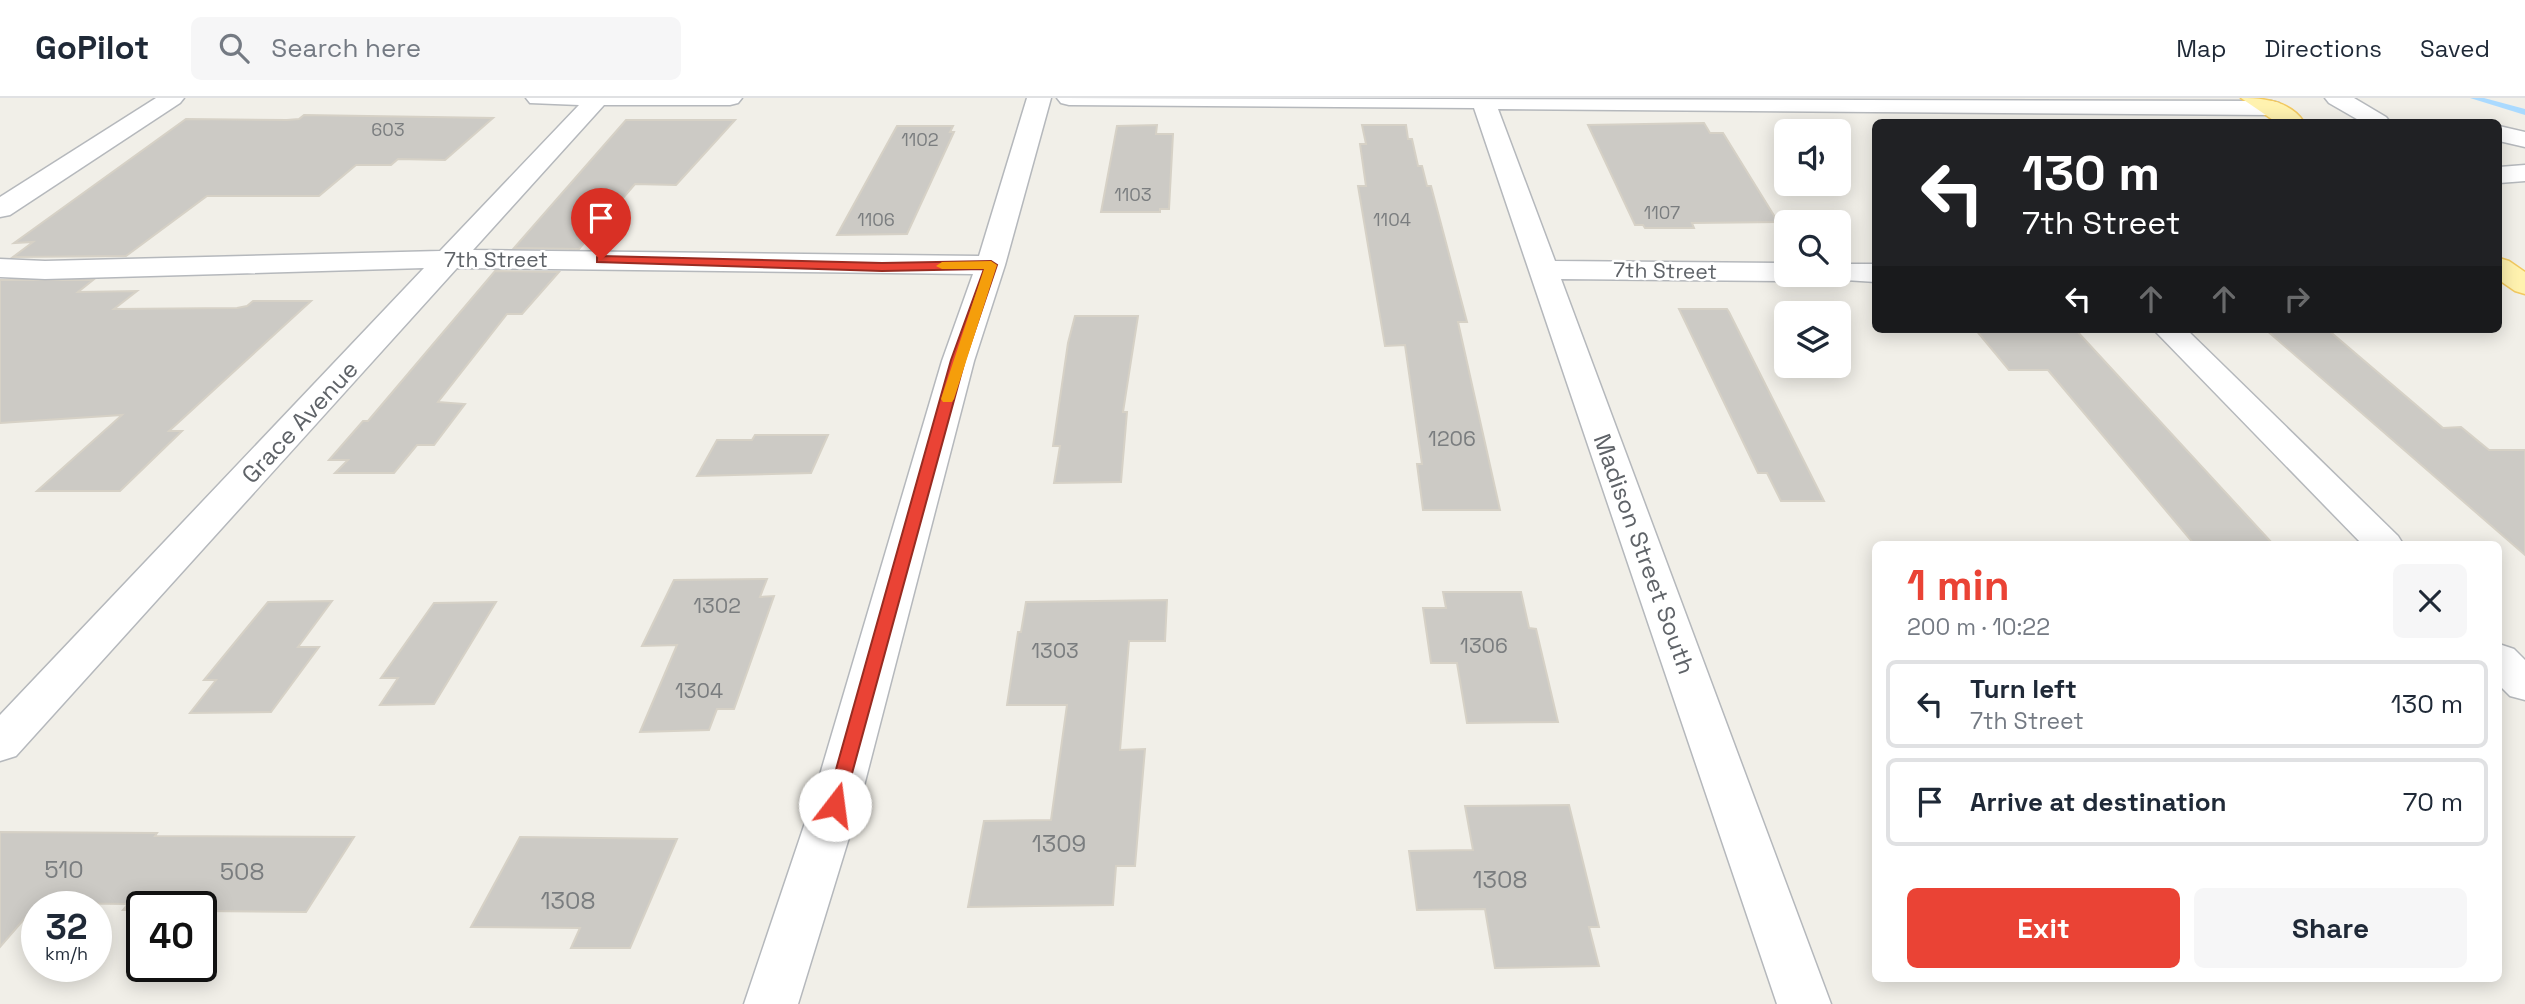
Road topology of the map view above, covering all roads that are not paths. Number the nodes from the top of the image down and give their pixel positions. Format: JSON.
{"nodes":[{"id":1,"x":172,"y":98,"type":"edge"},
{"id":2,"x":538,"y":98,"type":"edge"},
{"id":3,"x":598,"y":98,"type":"edge"},
{"id":4,"x":730,"y":98,"type":"edge"},
{"id":5,"x":1039,"y":98,"type":"edge"},
{"id":6,"x":1069,"y":98,"type":"edge"},
{"id":7,"x":2337,"y":98,"type":"edge"},
{"id":8,"x":1484,"y":103,"type":"junction"},
{"id":9,"x":2262,"y":103,"type":"edge"},
{"id":10,"x":1950,"y":114,"type":"edge"},
{"id":11,"x":2287,"y":119,"type":"edge"},
{"id":12,"x":2373,"y":119,"type":"edge"},
{"id":13,"x":2502,"y":134,"type":"edge"},
{"id":14,"x":2525,"y":141,"type":"edge"},
{"id":15,"x":2525,"y":173,"type":"edge"},
{"id":16,"x":2502,"y":175,"type":"edge"},
{"id":17,"x":0,"y":209,"type":"edge"},
{"id":18,"x":451,"y":260,"type":"junction"},
{"id":19,"x":991,"y":265,"type":"junction"},
{"id":20,"x":0,"y":268,"type":"edge"},
{"id":21,"x":1544,"y":270,"type":"junction"},
{"id":22,"x":1774,"y":272,"type":"edge"},
{"id":23,"x":1851,"y":273,"type":"edge"},
{"id":24,"x":1872,"y":273,"type":"edge"},
{"id":25,"x":2172,"y":333,"type":"edge"},
{"id":26,"x":2381,"y":541,"type":"edge"},
{"id":27,"x":2502,"y":662,"type":"edge"},
{"id":28,"x":2525,"y":685,"type":"edge"},
{"id":29,"x":0,"y":744,"type":"edge"},
{"id":30,"x":771,"y":1004,"type":"edge"},
{"id":31,"x":1804,"y":1004,"type":"edge"}],
"edges":[{"from":1,"to":17,"type":"street"},
{"from":2,"to":3,"type":"street"},
{"from":3,"to":4,"type":"street"},
{"from":3,"to":18,"type":"street","name":"Grace Avenue"},
{"from":5,"to":19,"type":"street"},
{"from":6,"to":8,"type":"street"},
{"from":7,"to":12,"type":"street"},
{"from":8,"to":10,"type":"street"},
{"from":8,"to":21,"type":"street","name":"Madison Street South"},
{"from":9,"to":10,"type":"street"},
{"from":9,"to":11,"type":"main road"},
{"from":13,"to":14,"type":"street"},
{"from":15,"to":16,"type":"street"},
{"from":18,"to":19,"type":"street","name":"7th Street"},
{"from":18,"to":20,"type":"street","name":"7th Street"},
{"from":18,"to":29,"type":"street","name":"Grace Avenue"},
{"from":19,"to":30,"type":"street"},
{"from":21,"to":22,"type":"street","name":"7th Street"},
{"from":21,"to":31,"type":"street","name":"Madison Street South"},
{"from":23,"to":24,"type":"street"},
{"from":25,"to":26,"type":"street"},
{"from":27,"to":28,"type":"street"}]}
